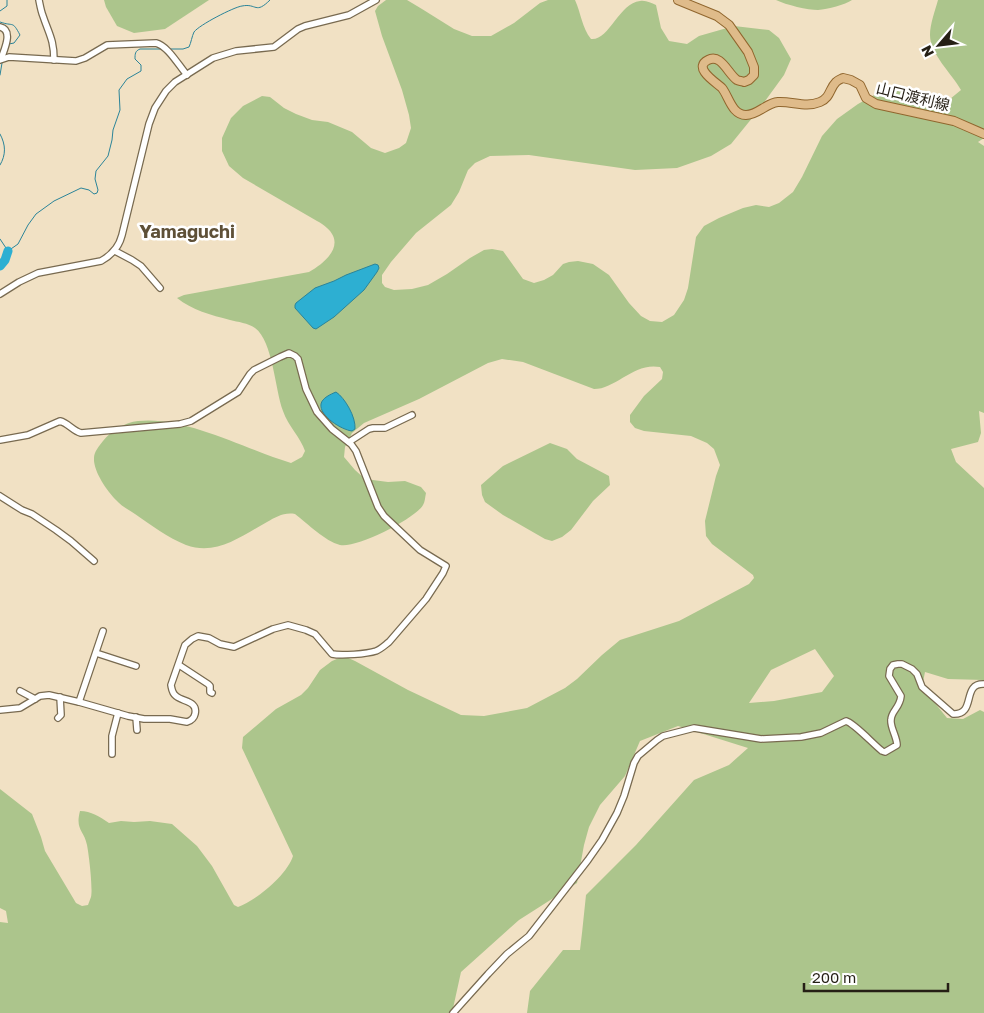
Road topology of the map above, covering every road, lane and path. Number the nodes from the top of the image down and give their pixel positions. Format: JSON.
{"nodes":[{"id":1,"x":39,"y":0,"type":"edge"},
{"id":2,"x":376,"y":0,"type":"edge"},
{"id":3,"x":678,"y":0,"type":"edge"},
{"id":4,"x":0,"y":27,"type":"edge"},
{"id":5,"x":0,"y":60,"type":"edge"},
{"id":6,"x":54,"y":60,"type":"junction"},
{"id":7,"x":187,"y":75,"type":"junction"},
{"id":8,"x":984,"y":134,"type":"edge"},
{"id":9,"x":115,"y":251,"type":"junction"},
{"id":10,"x":160,"y":288,"type":"dead end"},
{"id":11,"x":0,"y":294,"type":"edge"},
{"id":12,"x":412,"y":415,"type":"dead end"},
{"id":13,"x":0,"y":440,"type":"edge"},
{"id":14,"x":349,"y":442,"type":"junction"},
{"id":15,"x":0,"y":496,"type":"edge"},
{"id":16,"x":94,"y":561,"type":"dead end"},
{"id":17,"x":103,"y":631,"type":"dead end"},
{"id":18,"x":96,"y":653,"type":"junction"},
{"id":19,"x":179,"y":665,"type":"junction"},
{"id":20,"x":136,"y":666,"type":"dead end"},
{"id":21,"x":984,"y":684,"type":"edge"},
{"id":22,"x":20,"y":691,"type":"dead end"},
{"id":23,"x":212,"y":694,"type":"dead end"},
{"id":24,"x":60,"y":697,"type":"junction"},
{"id":25,"x":35,"y":699,"type":"junction"},
{"id":26,"x":79,"y":702,"type":"junction"},
{"id":27,"x":0,"y":710,"type":"edge"},
{"id":28,"x":118,"y":713,"type":"junction"},
{"id":29,"x":136,"y":717,"type":"junction"},
{"id":30,"x":58,"y":718,"type":"dead end"},
{"id":31,"x":137,"y":730,"type":"dead end"},
{"id":32,"x":112,"y":754,"type":"dead end"},
{"id":33,"x":454,"y":1013,"type":"edge"}],
"edges":[{"from":1,"to":6,"type":"street"},
{"from":2,"to":7,"type":"street"},
{"from":3,"to":8,"type":"main road","name":"山口渡利線"},
{"from":4,"to":5,"type":"street"},
{"from":5,"to":6,"type":"street"},
{"from":6,"to":7,"type":"street"},
{"from":7,"to":9,"type":"street"},
{"from":9,"to":10,"type":"street"},
{"from":9,"to":11,"type":"street"},
{"from":12,"to":14,"type":"street"},
{"from":13,"to":14,"type":"street"},
{"from":14,"to":19,"type":"street"},
{"from":15,"to":16,"type":"street"},
{"from":17,"to":18,"type":"street"},
{"from":18,"to":20,"type":"street"},
{"from":18,"to":26,"type":"street"},
{"from":19,"to":23,"type":"street"},
{"from":19,"to":29,"type":"street"},
{"from":21,"to":33,"type":"street"},
{"from":22,"to":25,"type":"street"},
{"from":24,"to":25,"type":"street"},
{"from":24,"to":26,"type":"street"},
{"from":24,"to":30,"type":"street"},
{"from":25,"to":27,"type":"street"},
{"from":26,"to":28,"type":"street"},
{"from":28,"to":29,"type":"street"},
{"from":28,"to":32,"type":"street"},
{"from":29,"to":31,"type":"street"}]}
